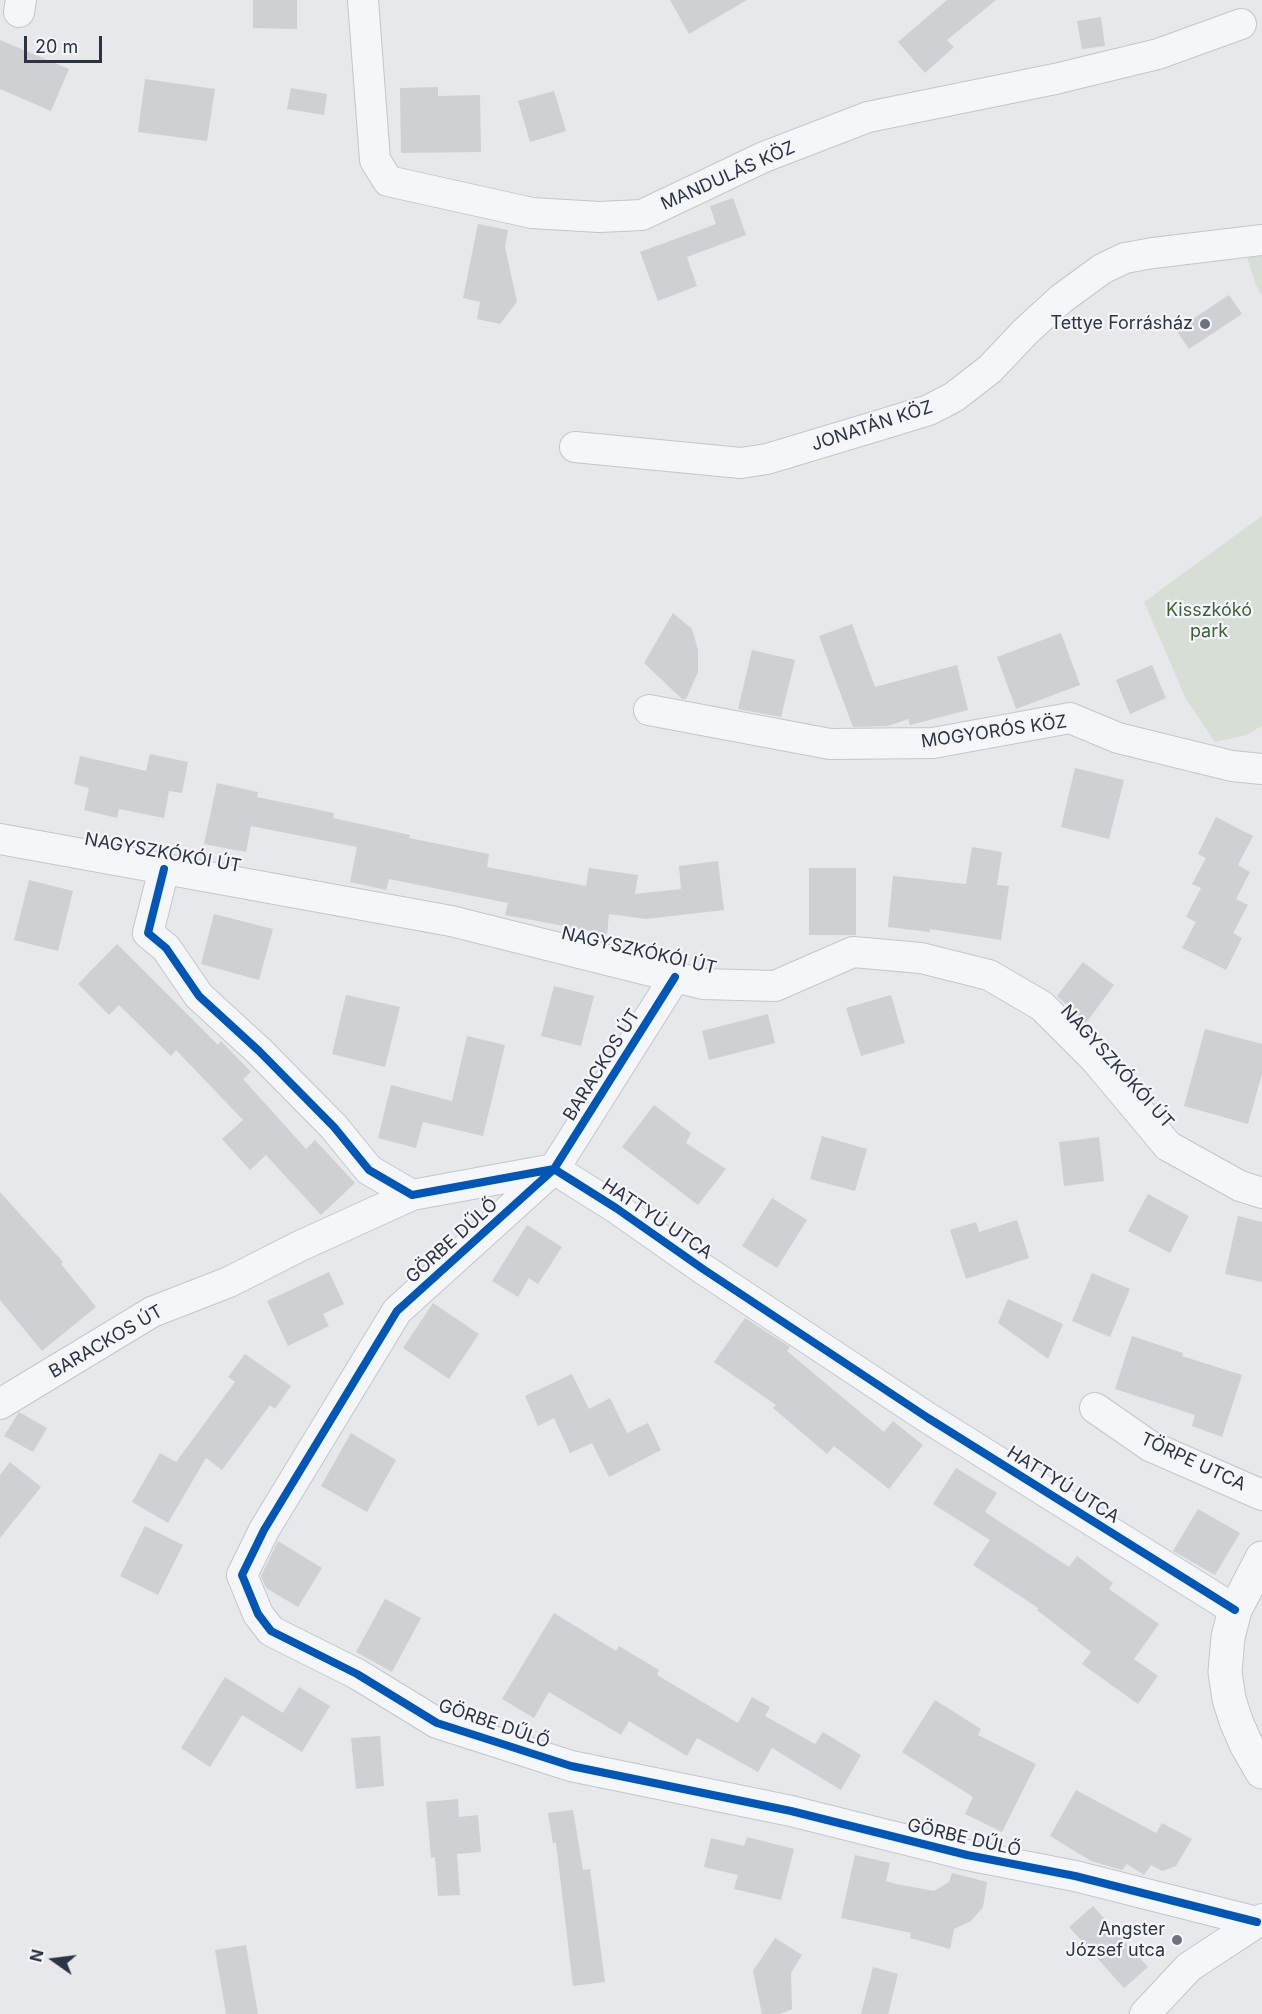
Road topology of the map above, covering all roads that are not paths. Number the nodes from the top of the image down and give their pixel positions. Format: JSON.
{"nodes":[{"id":1,"x":363,"y":0,"type":"edge"},
{"id":2,"x":1241,"y":24,"type":"dead end"},
{"id":3,"x":1262,"y":240,"type":"edge"},
{"id":4,"x":575,"y":447,"type":"dead end"},
{"id":5,"x":649,"y":710,"type":"dead end"},
{"id":6,"x":1262,"y":769,"type":"edge"},
{"id":7,"x":0,"y":839,"type":"edge"},
{"id":8,"x":164,"y":869,"type":"junction"},
{"id":9,"x":675,"y":977,"type":"junction"},
{"id":10,"x":554,"y":1169,"type":"junction"},
{"id":11,"x":1262,"y":1193,"type":"edge"},
{"id":12,"x":412,"y":1195,"type":"junction"},
{"id":13,"x":0,"y":1404,"type":"edge"},
{"id":14,"x":1095,"y":1408,"type":"dead end"},
{"id":15,"x":1262,"y":1494,"type":"edge"},
{"id":16,"x":1262,"y":1558,"type":"edge"},
{"id":17,"x":1235,"y":1610,"type":"junction"},
{"id":18,"x":1262,"y":1772,"type":"edge"},
{"id":19,"x":1259,"y":1920,"type":"edge"},
{"id":20,"x":1145,"y":2014,"type":"edge"}],
"edges":[{"from":1,"to":2,"type":"street","name":"MANDULÁS KÖZ"},
{"from":3,"to":4,"type":"street","name":"JONATÁN KÖZ"},
{"from":5,"to":6,"type":"street","name":"MOGYORÓS KÖZ"},
{"from":7,"to":8,"type":"street","name":"NAGYSZKÓKÓI ÚT"},
{"from":8,"to":9,"type":"street","name":"NAGYSZKÓKÓI ÚT"},
{"from":8,"to":12,"type":"street"},
{"from":9,"to":10,"type":"street","name":"BARACKOS ÚT"},
{"from":9,"to":11,"type":"street","name":"NAGYSZKÓKÓI ÚT"},
{"from":10,"to":12,"type":"street"},
{"from":10,"to":17,"type":"street","name":"HATTYÚ UTCA"},
{"from":10,"to":19,"type":"street","name":"GÖRBE DŰLŐ"},
{"from":12,"to":13,"type":"street","name":"BARACKOS ÚT"},
{"from":14,"to":15,"type":"street","name":"TÖRPE UTCA"},
{"from":16,"to":17,"type":"street"},
{"from":17,"to":18,"type":"street"},
{"from":19,"to":20,"type":"street"}]}
